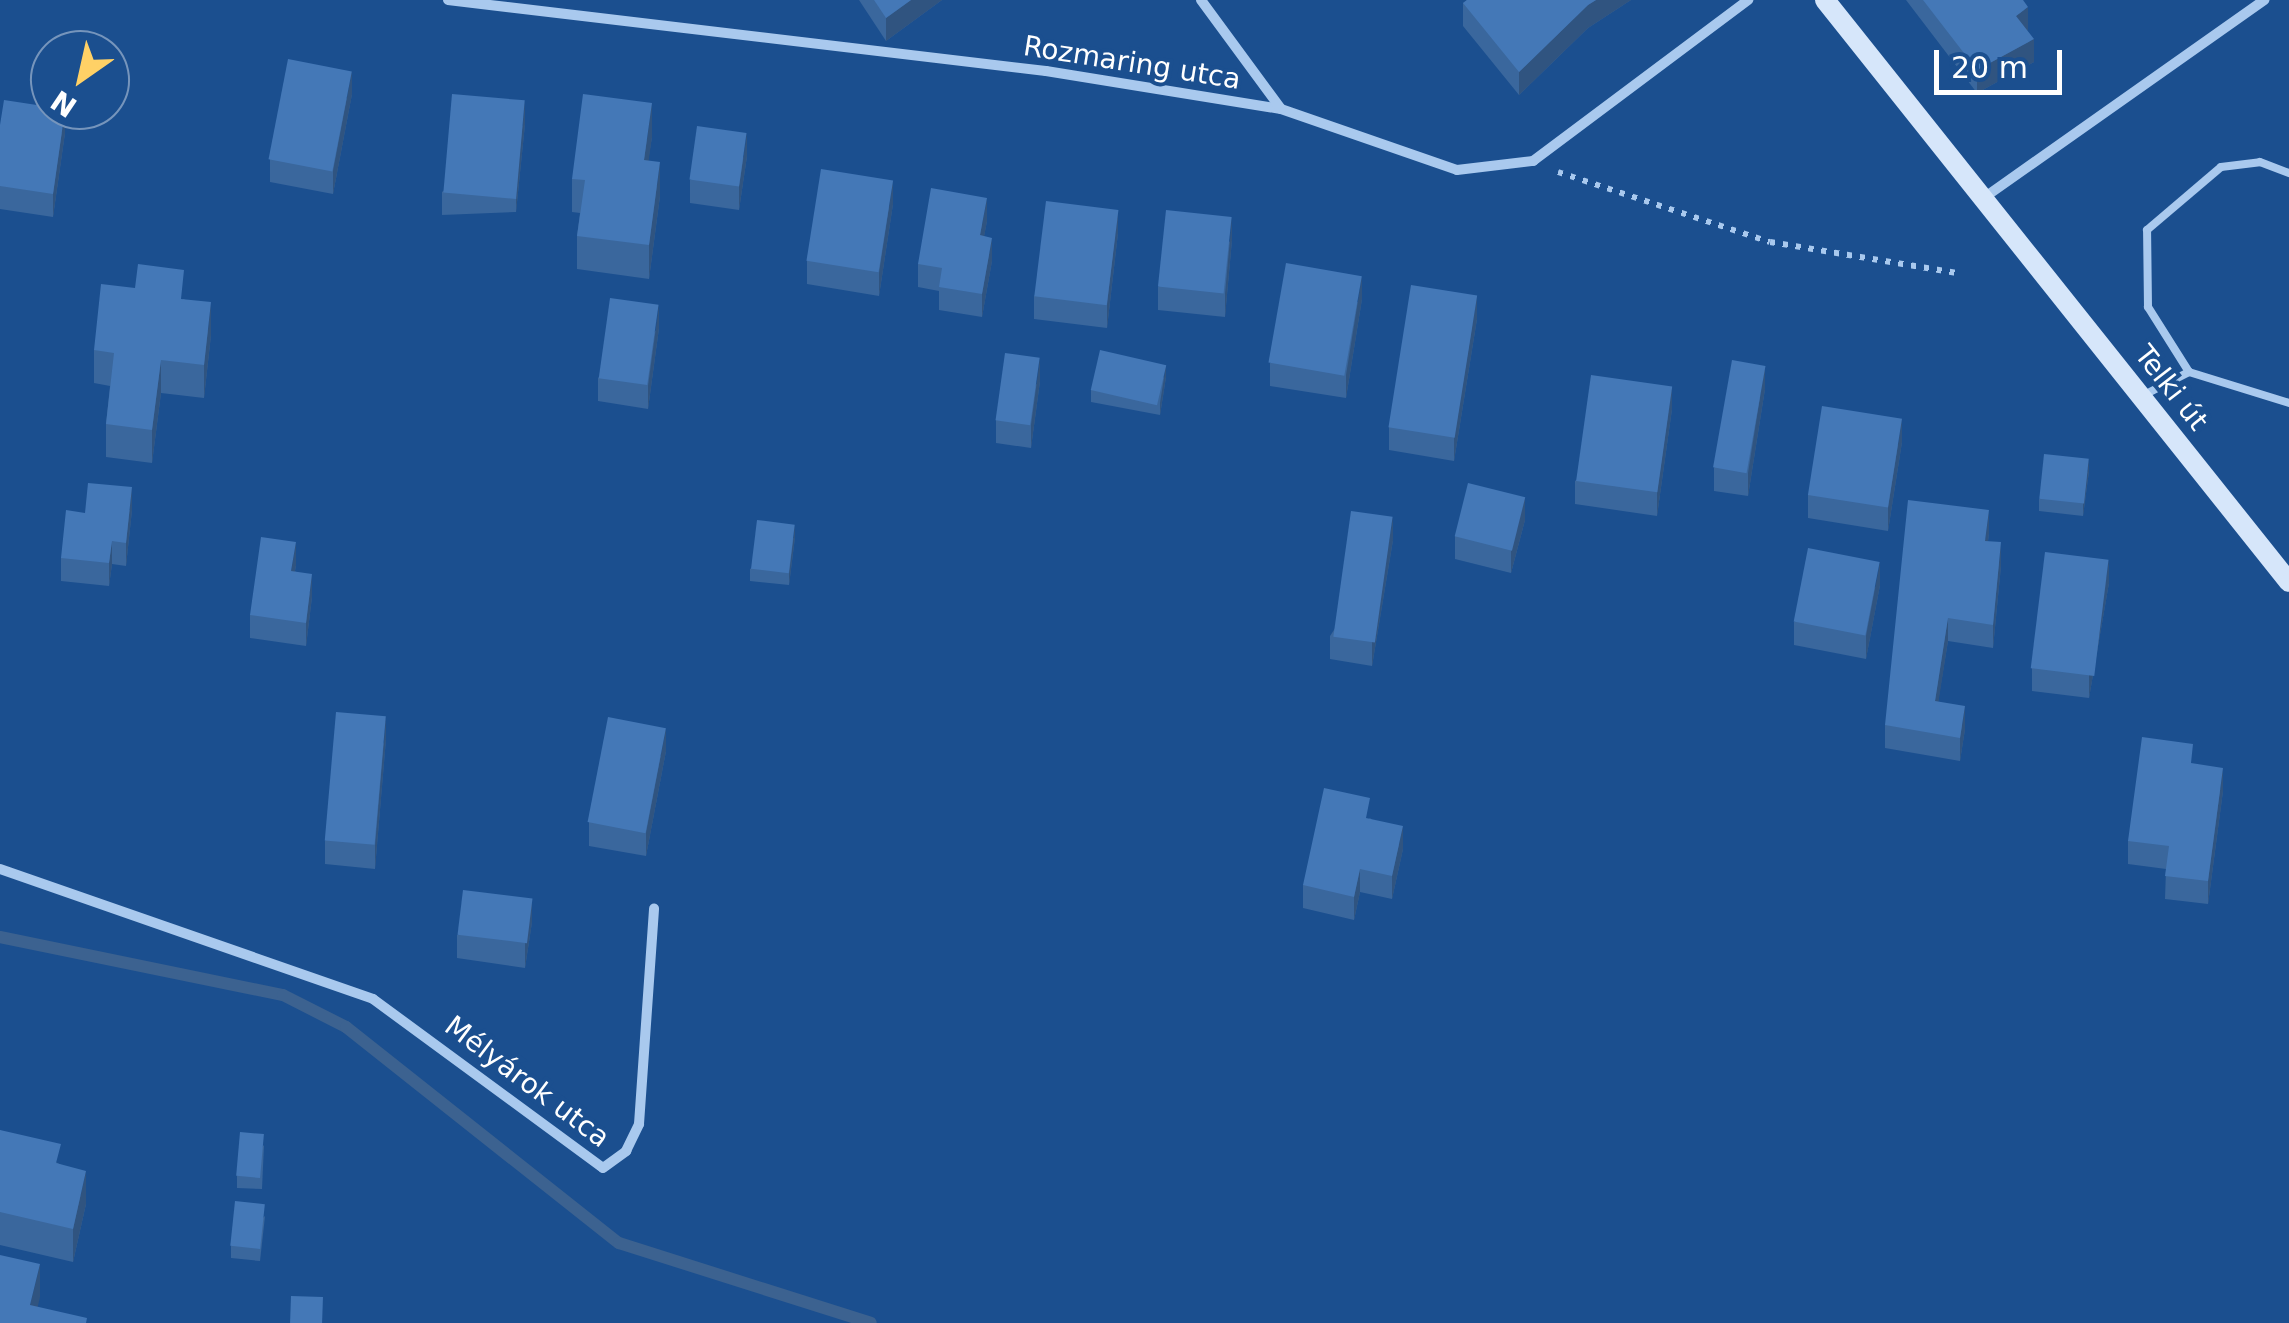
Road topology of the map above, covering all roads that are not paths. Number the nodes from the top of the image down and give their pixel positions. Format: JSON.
{"nodes":[{"id":1,"x":448,"y":0,"type":"edge"},
{"id":2,"x":1201,"y":0,"type":"edge"},
{"id":3,"x":1748,"y":0,"type":"edge"},
{"id":4,"x":1825,"y":0,"type":"edge"},
{"id":5,"x":2264,"y":0,"type":"edge"},
{"id":6,"x":1281,"y":109,"type":"junction"},
{"id":7,"x":2289,"y":173,"type":"edge"},
{"id":8,"x":1985,"y":197,"type":"junction"},
{"id":9,"x":2190,"y":372,"type":"junction"},
{"id":10,"x":2142,"y":396,"type":"junction"},
{"id":11,"x":2289,"y":403,"type":"edge"},
{"id":12,"x":2289,"y":582,"type":"edge"},
{"id":13,"x":0,"y":869,"type":"edge"},
{"id":14,"x":654,"y":909,"type":"dead end"}],
"edges":[{"from":1,"to":6,"type":"street","name":"Rozmaring utca"},
{"from":2,"to":6,"type":"street"},
{"from":3,"to":6,"type":"street","name":"Rozmaring utca"},
{"from":4,"to":8,"type":"main road","name":"Telki út"},
{"from":5,"to":8,"type":"street"},
{"from":7,"to":9,"type":"lane"},
{"from":8,"to":10,"type":"main road","name":"Telki út"},
{"from":9,"to":10,"type":"lane"},
{"from":9,"to":11,"type":"lane"},
{"from":10,"to":12,"type":"main road","name":"Telki út"},
{"from":13,"to":14,"type":"street","name":"Mélyárok utca"}]}
